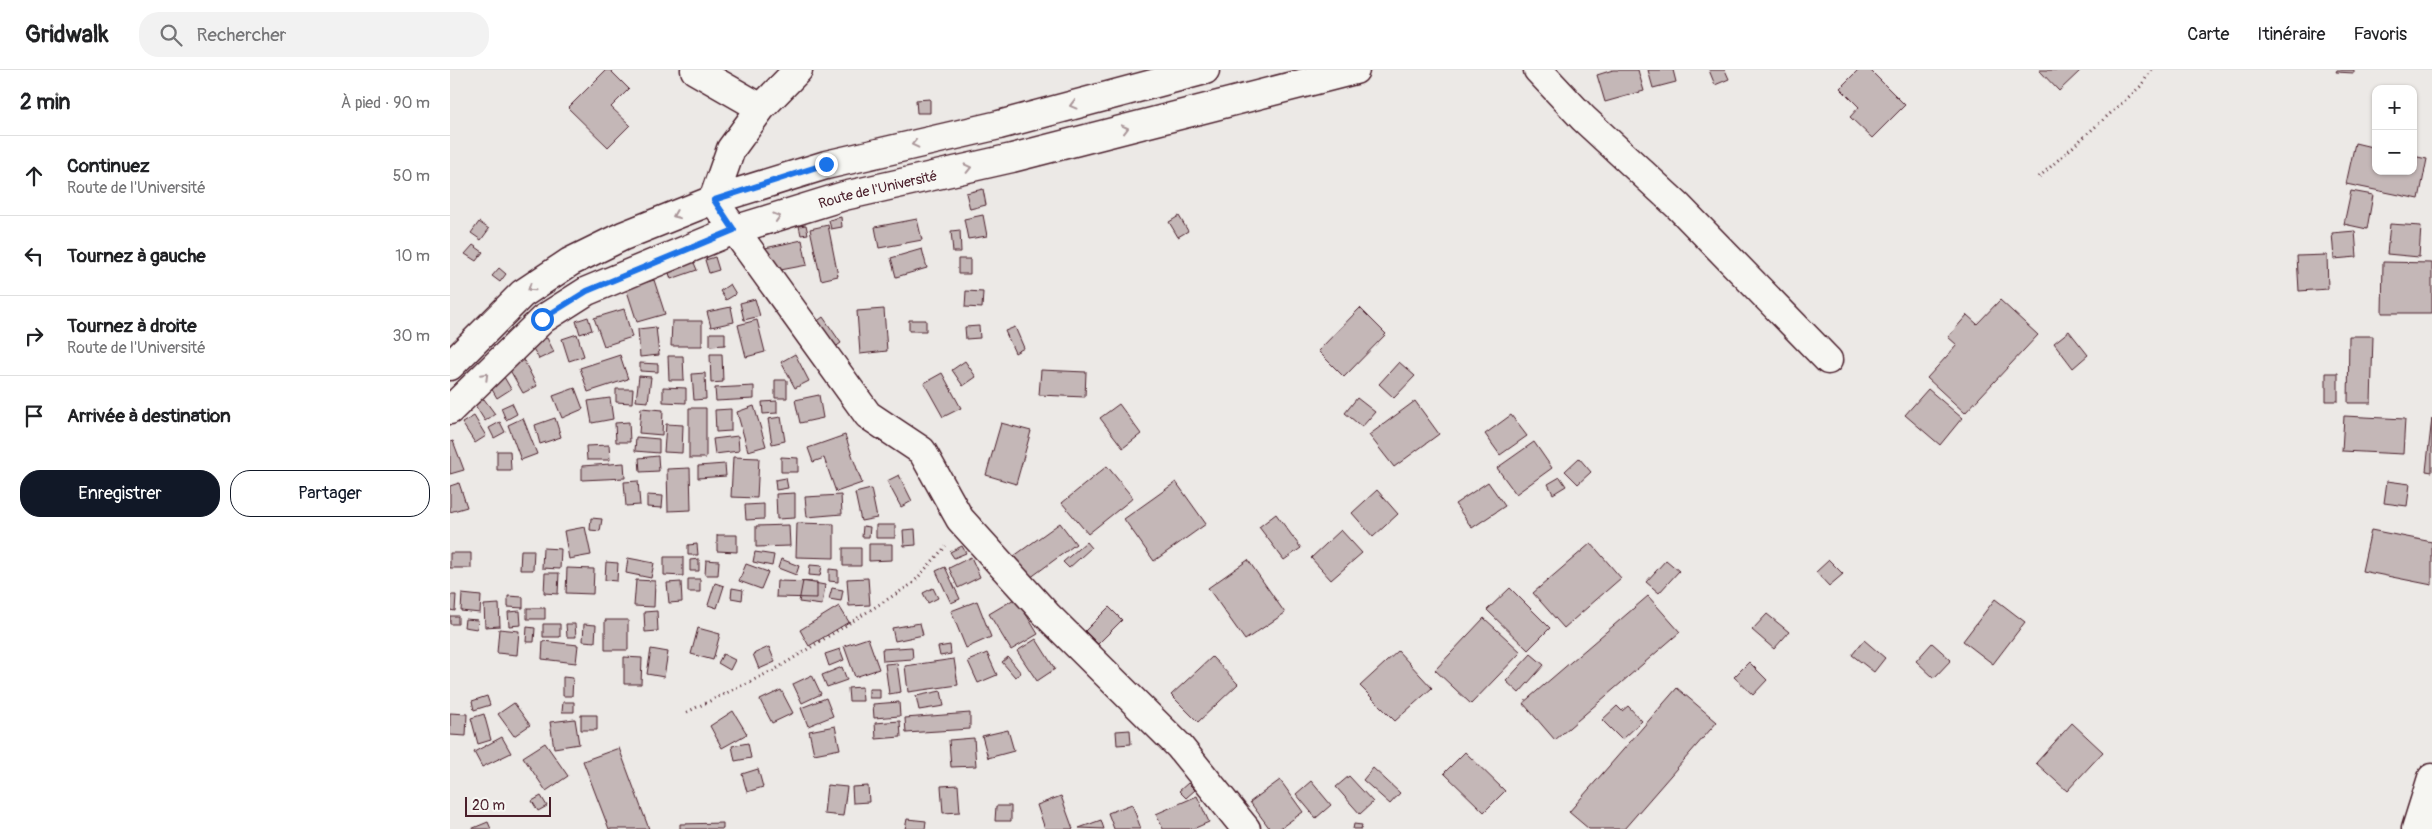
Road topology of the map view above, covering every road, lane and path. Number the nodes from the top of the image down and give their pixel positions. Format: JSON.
{"nodes":[{"id":1,"x":695,"y":70,"type":"edge"},
{"id":2,"x":798,"y":70,"type":"edge"},
{"id":3,"x":1205,"y":70,"type":"edge"},
{"id":4,"x":1355,"y":70,"type":"edge"},
{"id":5,"x":1538,"y":70,"type":"edge"},
{"id":6,"x":2151,"y":70,"type":"edge"},
{"id":7,"x":761,"y":108,"type":"junction"},
{"id":8,"x":999,"y":125,"type":"junction"},
{"id":9,"x":1012,"y":158,"type":"junction"},
{"id":10,"x":2039,"y":177,"type":"dead end"},
{"id":11,"x":714,"y":200,"type":"junction"},
{"id":12,"x":734,"y":230,"type":"junction"},
{"id":13,"x":1828,"y":360,"type":"dead end"},
{"id":14,"x":450,"y":366,"type":"edge"},
{"id":15,"x":450,"y":410,"type":"edge"},
{"id":16,"x":960,"y":518,"type":"junction"},
{"id":17,"x":687,"y":712,"type":"dead end"},
{"id":18,"x":2432,"y":778,"type":"edge"},
{"id":19,"x":1246,"y":829,"type":"edge"},
{"id":20,"x":2416,"y":829,"type":"edge"}],
"edges":[{"from":1,"to":7,"type":"main road"},
{"from":2,"to":7,"type":"main road"},
{"from":3,"to":8,"type":"main road","one_way":true},
{"from":9,"to":4,"type":"main road","name":"Route de l'Université","one_way":true},
{"from":5,"to":13,"type":"main road"},
{"from":6,"to":10,"type":"path"},
{"from":7,"to":11,"type":"main road"},
{"from":8,"to":9,"type":"main road"},
{"from":8,"to":11,"type":"main road","one_way":true},
{"from":12,"to":9,"type":"main road","name":"Route de l'Université","one_way":true},
{"from":11,"to":12,"type":"main road"},
{"from":11,"to":14,"type":"main road","one_way":true},
{"from":15,"to":12,"type":"main road","name":"Route de l'Université","one_way":true},
{"from":12,"to":16,"type":"main road"},
{"from":16,"to":17,"type":"path"},
{"from":16,"to":19,"type":"main road"},
{"from":18,"to":20,"type":"main road"}]}
